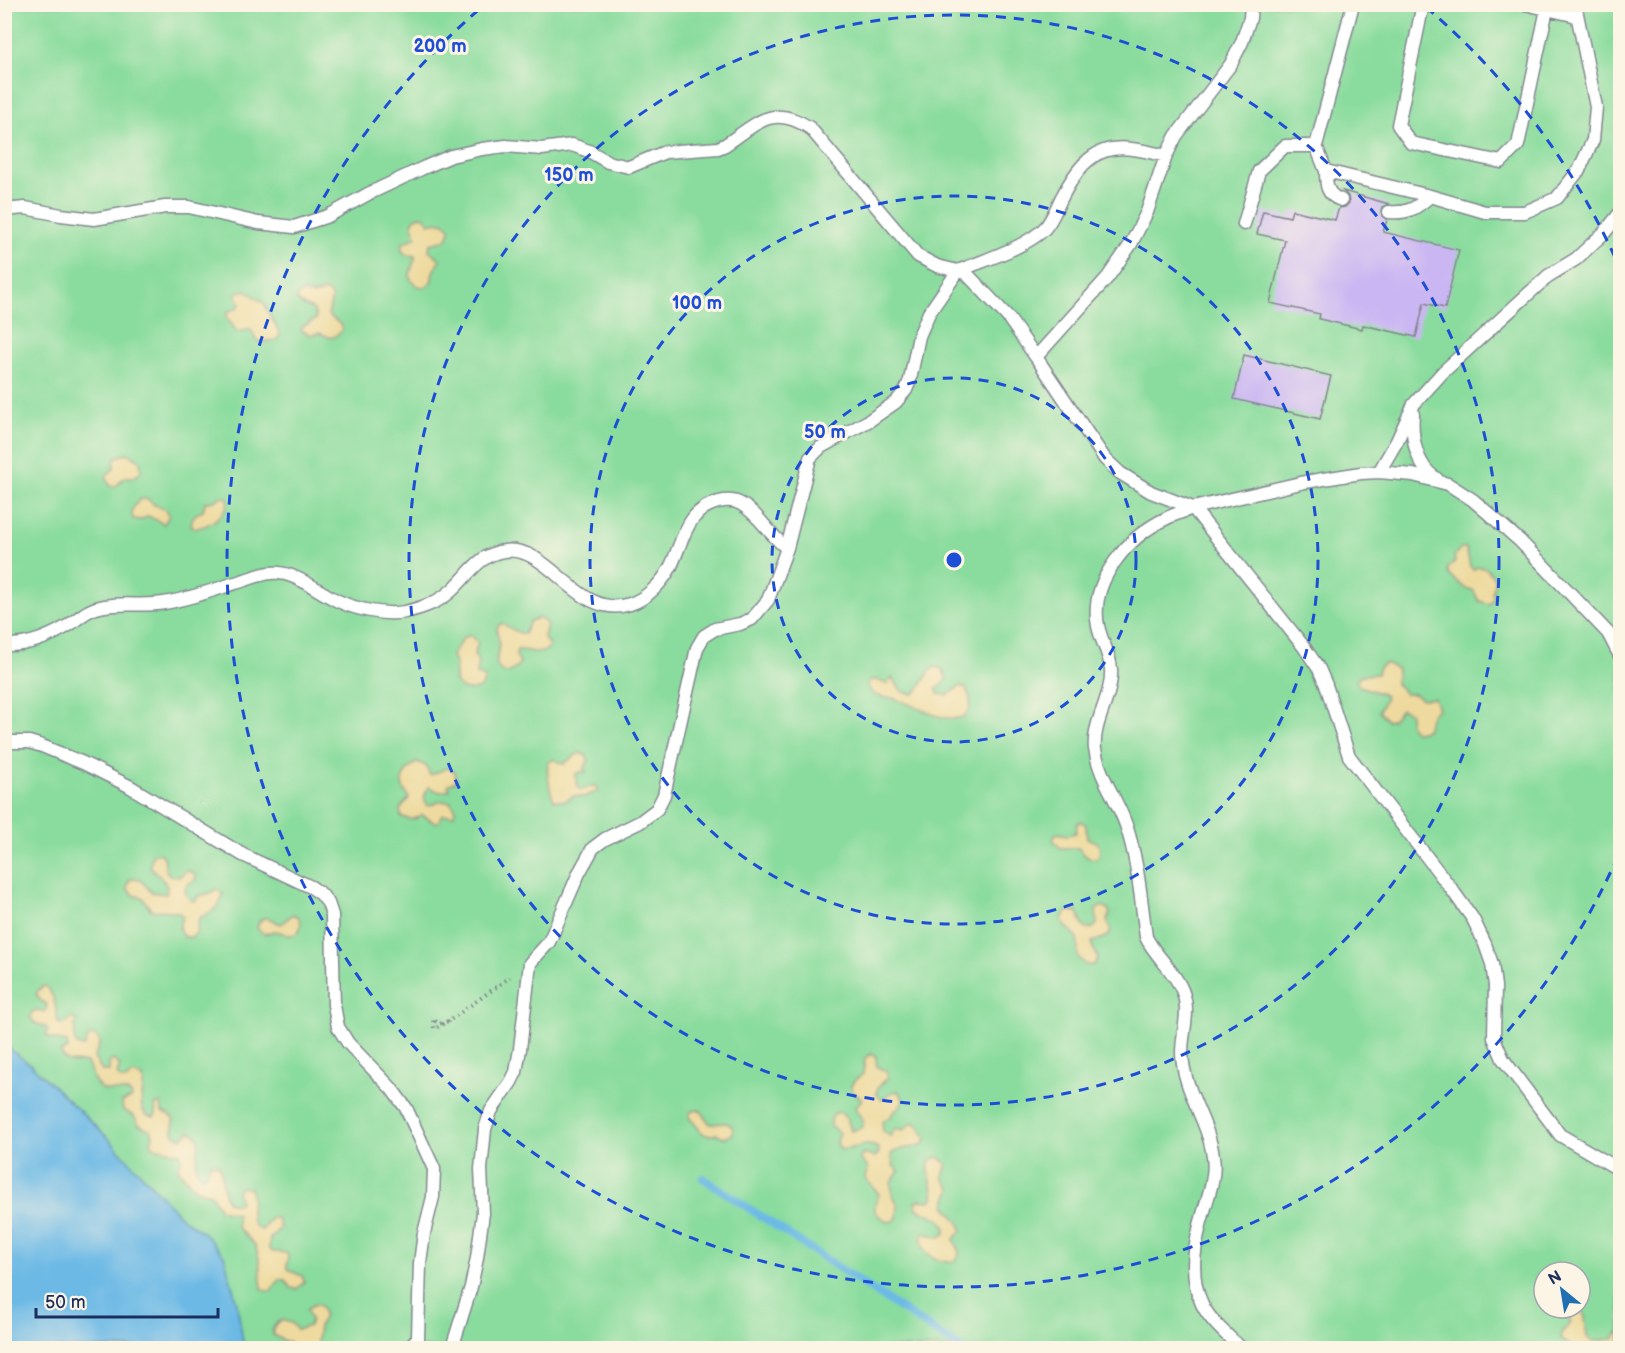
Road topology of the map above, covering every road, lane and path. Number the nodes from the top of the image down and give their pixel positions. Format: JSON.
{"nodes":[{"id":1,"x":1251,"y":4,"type":"edge"},
{"id":2,"x":1353,"y":4,"type":"edge"},
{"id":3,"x":1423,"y":4,"type":"edge"},
{"id":4,"x":1524,"y":4,"type":"edge"},
{"id":5,"x":1547,"y":9,"type":"junction"},
{"id":6,"x":1576,"y":10,"type":"edge"},
{"id":7,"x":1316,"y":146,"type":"junction"},
{"id":8,"x":1166,"y":156,"type":"junction"},
{"id":9,"x":1326,"y":171,"type":"junction"},
{"id":10,"x":1430,"y":195,"type":"junction"},
{"id":11,"x":1341,"y":200,"type":"dead end"},
{"id":12,"x":4,"y":210,"type":"edge"},
{"id":13,"x":1389,"y":212,"type":"dead end"},
{"id":14,"x":1620,"y":213,"type":"edge"},
{"id":15,"x":1244,"y":224,"type":"dead end"},
{"id":16,"x":960,"y":273,"type":"junction"},
{"id":17,"x":1036,"y":357,"type":"junction"},
{"id":18,"x":1414,"y":404,"type":"junction"},
{"id":19,"x":1379,"y":472,"type":"junction"},
{"id":20,"x":1448,"y":484,"type":"junction"},
{"id":21,"x":1193,"y":508,"type":"junction"},
{"id":22,"x":787,"y":548,"type":"junction"},
{"id":23,"x":4,"y":645,"type":"edge"},
{"id":24,"x":1620,"y":656,"type":"edge"},
{"id":25,"x":4,"y":742,"type":"edge"},
{"id":26,"x":530,"y":963,"type":"junction"},
{"id":27,"x":449,"y":1021,"type":"dead end"},
{"id":28,"x":1620,"y":1170,"type":"edge"},
{"id":29,"x":411,"y":1348,"type":"edge"},
{"id":30,"x":452,"y":1348,"type":"edge"},
{"id":31,"x":1241,"y":1348,"type":"edge"}],
"edges":[{"from":1,"to":8,"type":"lane"},
{"from":2,"to":7,"type":"lane"},
{"from":3,"to":5,"type":"lane"},
{"from":4,"to":5,"type":"lane"},
{"from":5,"to":6,"type":"lane"},
{"from":6,"to":10,"type":"lane"},
{"from":7,"to":9,"type":"lane"},
{"from":7,"to":15,"type":"lane"},
{"from":8,"to":16,"type":"lane"},
{"from":8,"to":17,"type":"lane"},
{"from":9,"to":10,"type":"lane"},
{"from":9,"to":11,"type":"lane"},
{"from":10,"to":13,"type":"lane"},
{"from":12,"to":16,"type":"lane"},
{"from":14,"to":18,"type":"lane"},
{"from":16,"to":17,"type":"lane"},
{"from":16,"to":22,"type":"lane"},
{"from":17,"to":21,"type":"lane"},
{"from":18,"to":19,"type":"lane"},
{"from":18,"to":20,"type":"lane"},
{"from":19,"to":20,"type":"lane"},
{"from":19,"to":21,"type":"lane"},
{"from":20,"to":24,"type":"lane"},
{"from":21,"to":28,"type":"lane"},
{"from":21,"to":31,"type":"lane"},
{"from":22,"to":23,"type":"lane"},
{"from":22,"to":26,"type":"lane"},
{"from":25,"to":29,"type":"lane"},
{"from":26,"to":27,"type":"path"},
{"from":26,"to":30,"type":"lane"}]}
